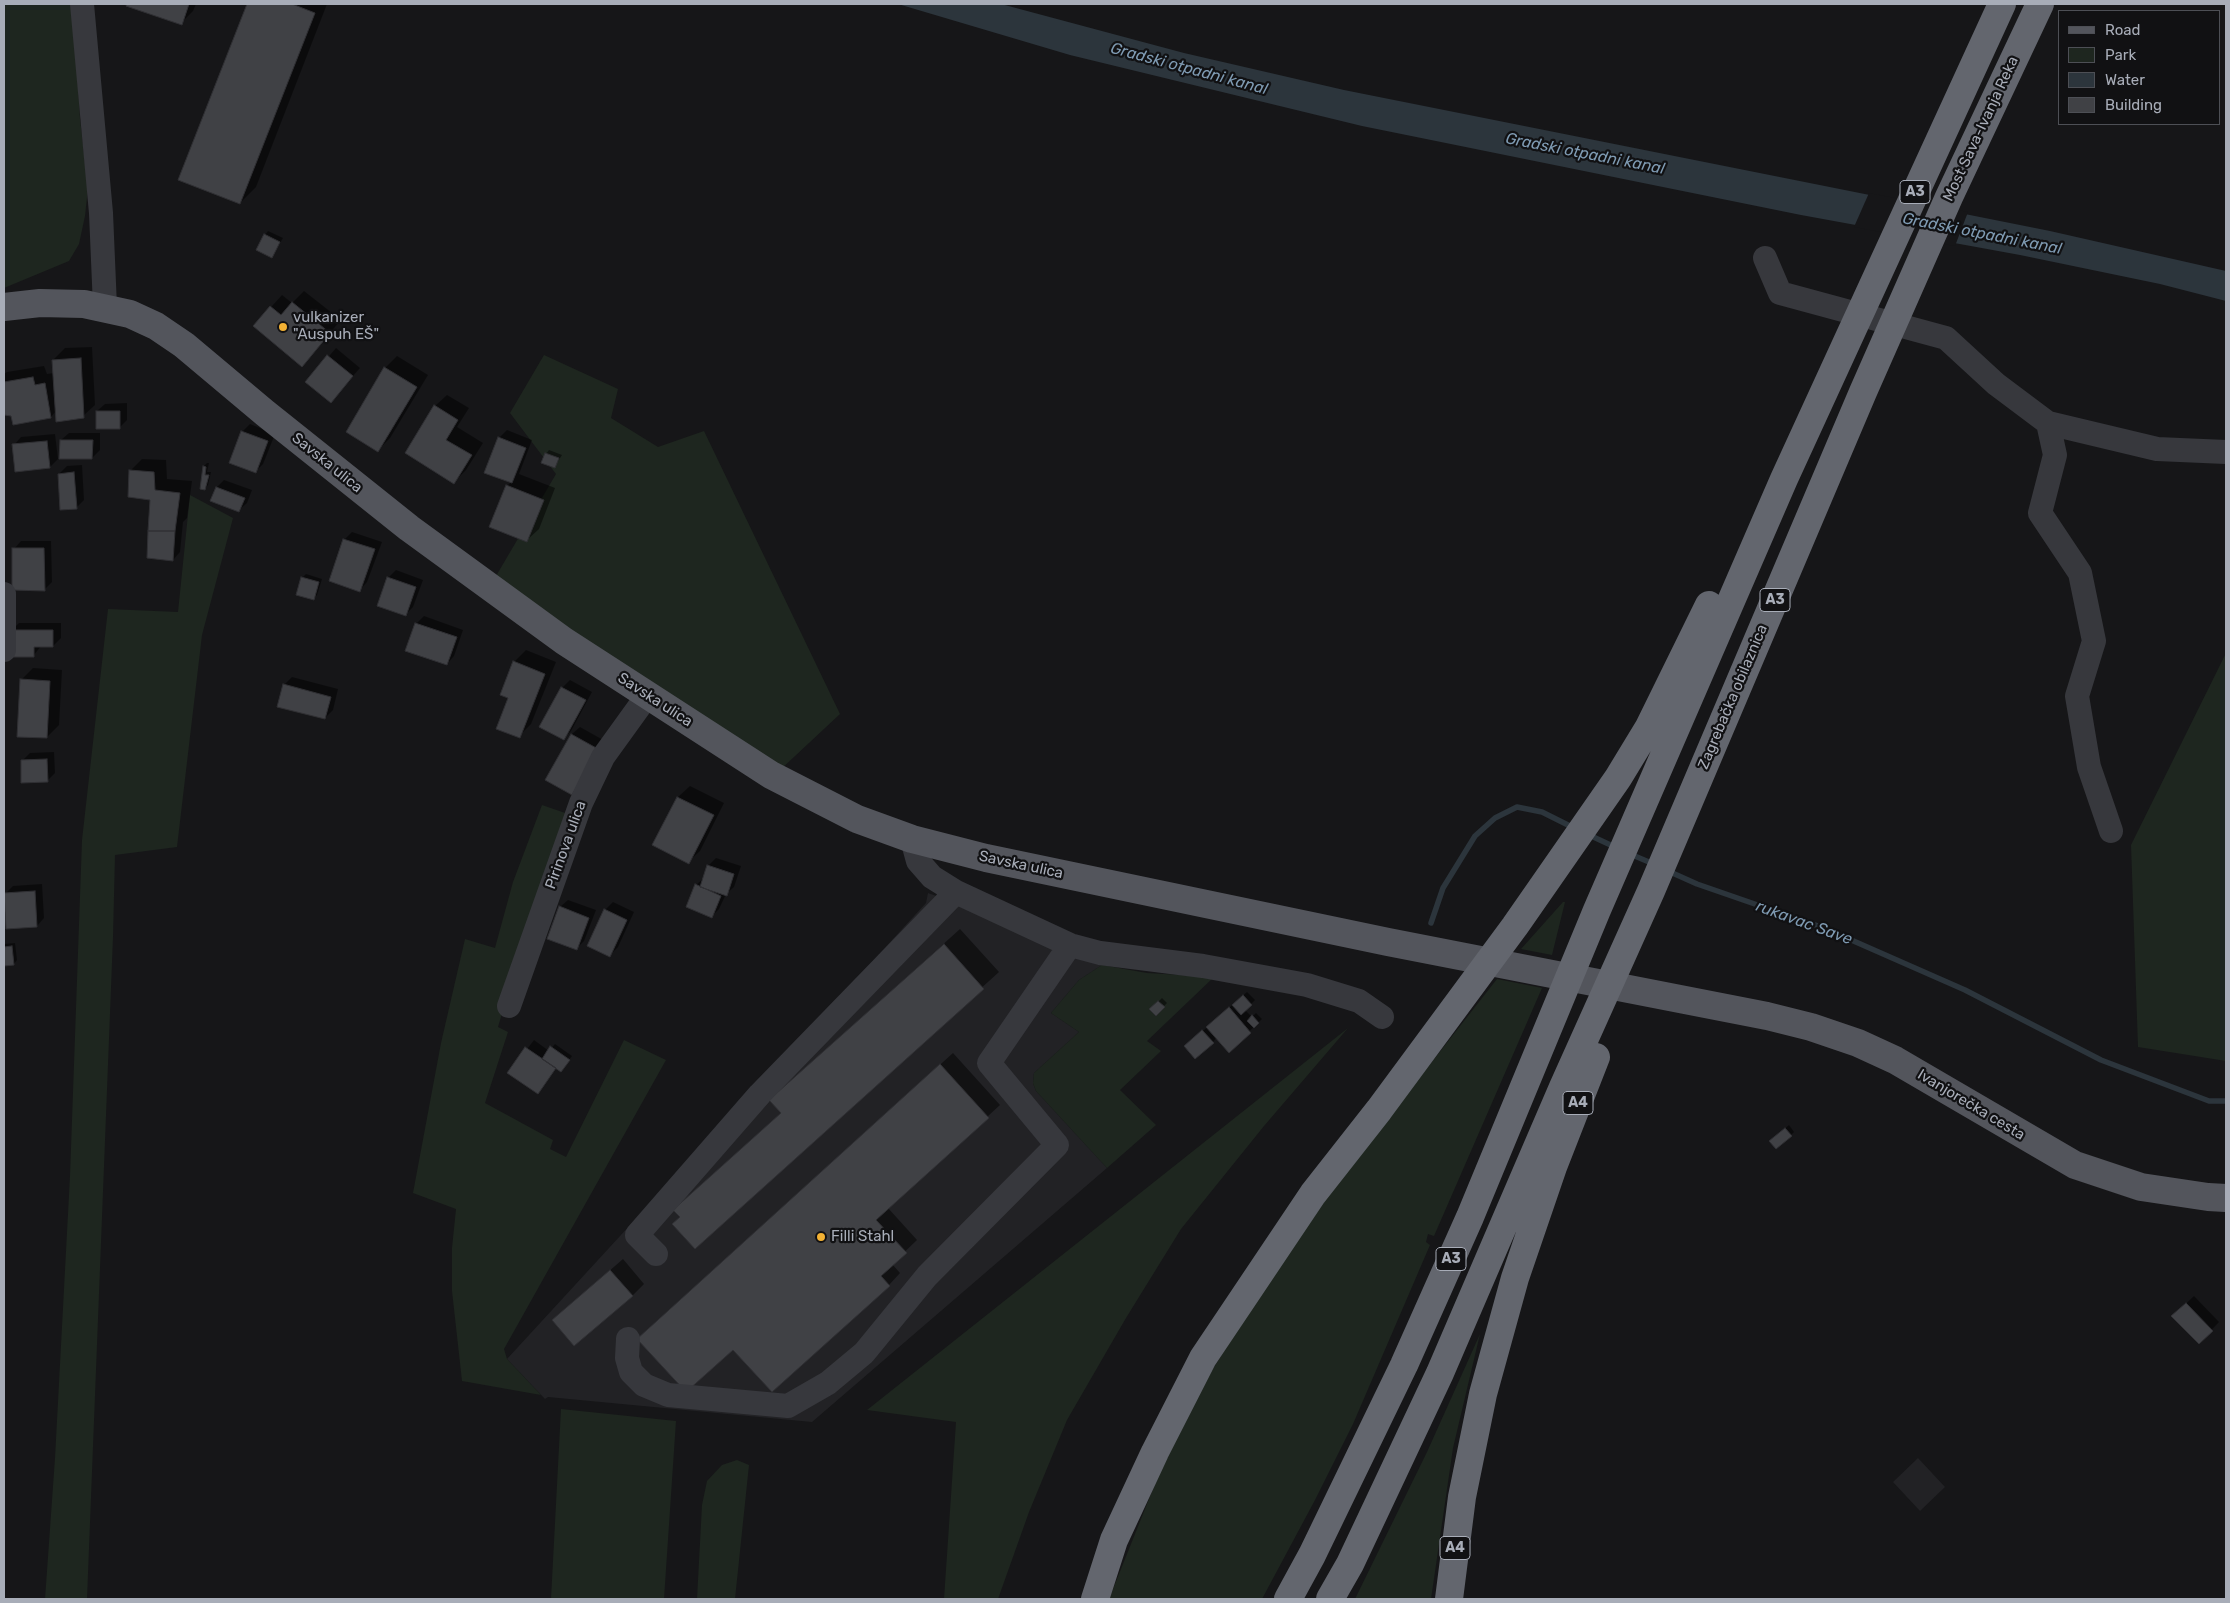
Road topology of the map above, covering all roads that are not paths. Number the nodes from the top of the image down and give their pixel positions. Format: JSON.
{"nodes":[{"id":1,"x":82,"y":4,"type":"edge"},
{"id":2,"x":2002,"y":4,"type":"edge"},
{"id":3,"x":2040,"y":4,"type":"edge"},
{"id":4,"x":1765,"y":258,"type":"dead end"},
{"id":5,"x":4,"y":307,"type":"edge"},
{"id":6,"x":105,"y":307,"type":"junction"},
{"id":7,"x":1863,"y":392,"type":"joint"},
{"id":8,"x":2048,"y":424,"type":"junction"},
{"id":9,"x":2226,"y":452,"type":"edge"},
{"id":10,"x":1784,"y":479,"type":"junction"},
{"id":11,"x":4,"y":594,"type":"edge"},
{"id":12,"x":4,"y":650,"type":"edge"},
{"id":13,"x":647,"y":696,"type":"junction"},
{"id":14,"x":2111,"y":831,"type":"dead end"},
{"id":15,"x":912,"y":839,"type":"junction"},
{"id":16,"x":956,"y":892,"type":"junction"},
{"id":17,"x":1640,"y":928,"type":"junction"},
{"id":18,"x":1070,"y":945,"type":"junction"},
{"id":19,"x":509,"y":1006,"type":"dead end"},
{"id":20,"x":1717,"y":1006,"type":"joint"},
{"id":21,"x":1382,"y":1017,"type":"dead end"},
{"id":22,"x":2226,"y":1198,"type":"edge"},
{"id":23,"x":656,"y":1254,"type":"dead end"},
{"id":24,"x":628,"y":1339,"type":"dead end"},
{"id":25,"x":1094,"y":1599,"type":"edge"},
{"id":26,"x":1288,"y":1599,"type":"edge"},
{"id":27,"x":1330,"y":1599,"type":"edge"},
{"id":28,"x":1449,"y":1599,"type":"edge"}],
"edges":[{"from":1,"to":6,"type":"street"},
{"from":2,"to":10,"type":"highway","number":"A3"},
{"from":3,"to":7,"type":"highway","name":"Most Sava-Ivanja Reka","number":"A3"},
{"from":4,"to":8,"type":"street"},
{"from":5,"to":6,"type":"main road","name":"Savska ulica"},
{"from":6,"to":13,"type":"main road","name":"Savska ulica"},
{"from":7,"to":17,"type":"highway","name":"Zagrebačka obilaznica","number":"A3"},
{"from":8,"to":9,"type":"street"},
{"from":8,"to":14,"type":"street"},
{"from":10,"to":25,"type":"highway"},
{"from":10,"to":26,"type":"highway","number":"A3"},
{"from":11,"to":12,"type":"street"},
{"from":13,"to":15,"type":"main road","name":"Savska ulica"},
{"from":13,"to":19,"type":"street","name":"Pirinova ulica"},
{"from":15,"to":16,"type":"street"},
{"from":15,"to":20,"type":"main road","name":"Savska ulica"},
{"from":16,"to":18,"type":"street"},
{"from":16,"to":23,"type":"street"},
{"from":17,"to":27,"type":"highway","number":"A3"},
{"from":17,"to":28,"type":"highway","number":"A4"},
{"from":18,"to":21,"type":"street"},
{"from":18,"to":24,"type":"street"},
{"from":20,"to":22,"type":"main road","name":"Ivanjorečka cesta"}]}
